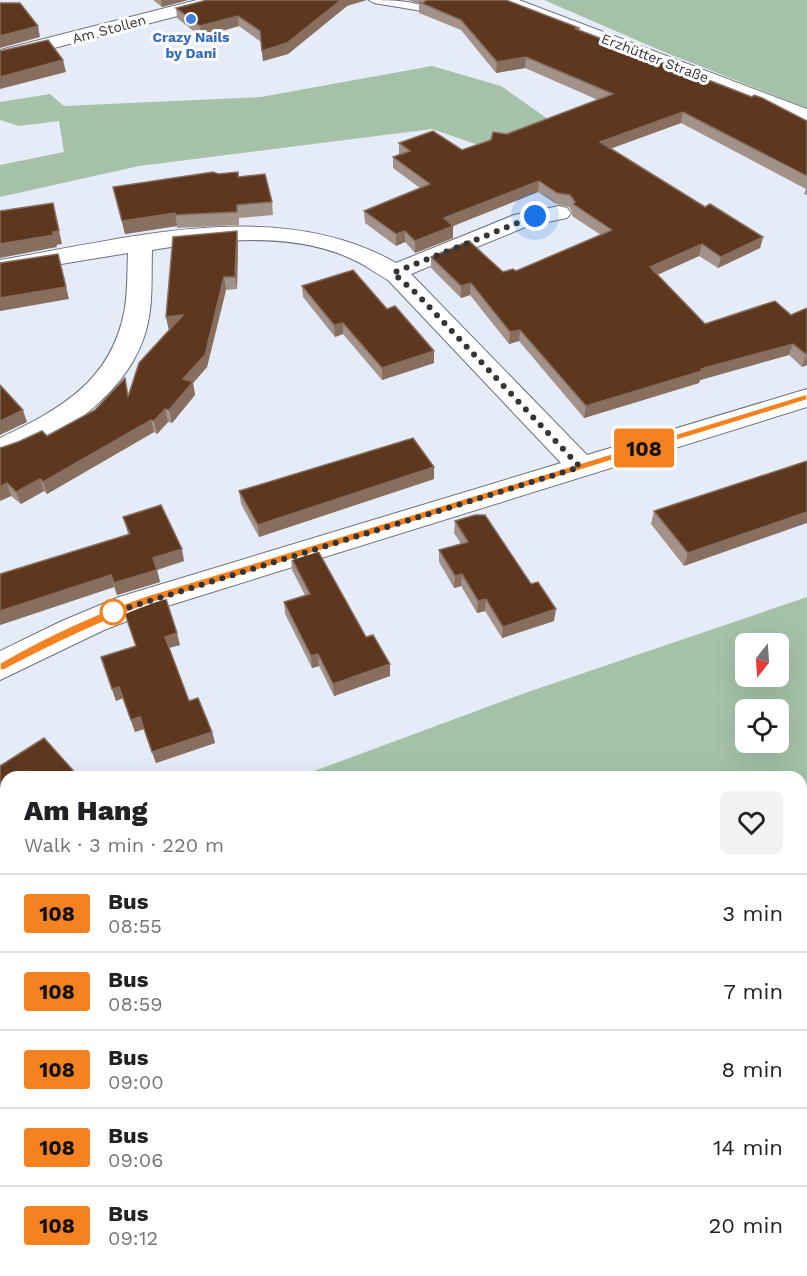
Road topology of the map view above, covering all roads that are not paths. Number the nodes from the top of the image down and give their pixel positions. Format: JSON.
{"nodes":[{"id":1,"x":218,"y":0,"type":"edge"},
{"id":2,"x":374,"y":0,"type":"edge"},
{"id":3,"x":502,"y":0,"type":"edge"},
{"id":4,"x":422,"y":8,"type":"edge"},
{"id":5,"x":0,"y":56,"type":"edge"},
{"id":6,"x":807,"y":116,"type":"edge"},
{"id":7,"x":559,"y":213,"type":"dead end"},
{"id":8,"x":140,"y":244,"type":"junction"},
{"id":9,"x":0,"y":267,"type":"edge"},
{"id":10,"x":393,"y":273,"type":"junction"},
{"id":11,"x":807,"y":398,"type":"edge"},
{"id":12,"x":0,"y":450,"type":"edge"},
{"id":13,"x":580,"y":467,"type":"junction"},
{"id":14,"x":0,"y":667,"type":"edge"}],
"edges":[{"from":1,"to":5,"type":"street","name":"Am Stollen"},
{"from":2,"to":4,"type":"lane"},
{"from":3,"to":6,"type":"street","name":"Erzhütter Straße"},
{"from":7,"to":10,"type":"street"},
{"from":8,"to":9,"type":"street"},
{"from":8,"to":10,"type":"street"},
{"from":8,"to":12,"type":"street"},
{"from":10,"to":13,"type":"street"},
{"from":11,"to":13,"type":"street"},
{"from":13,"to":14,"type":"street"}]}
